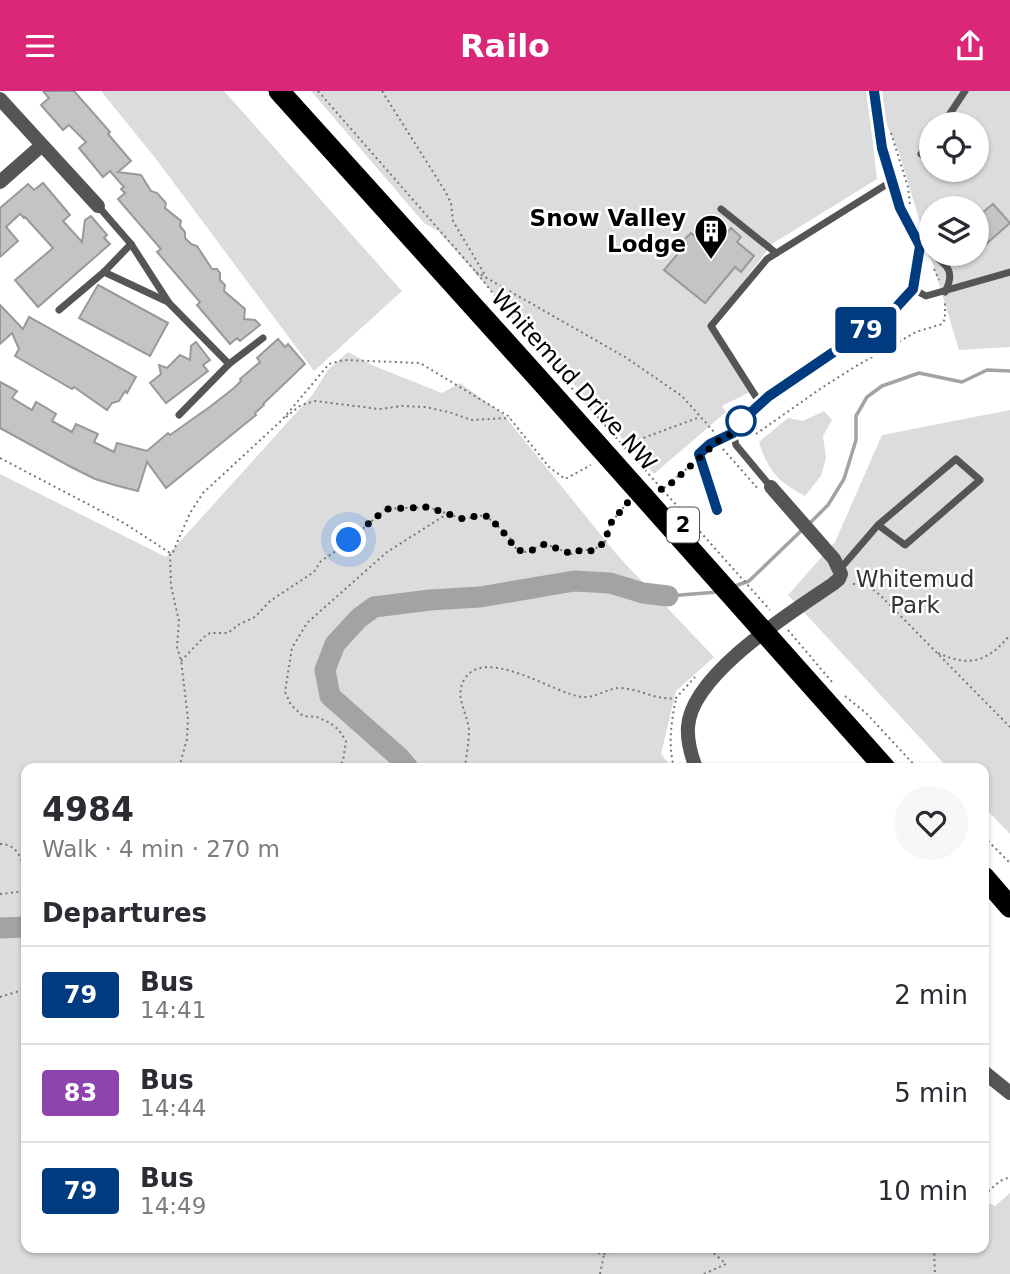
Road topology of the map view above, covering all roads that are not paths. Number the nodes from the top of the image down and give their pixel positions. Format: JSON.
{"nodes":[{"id":1,"x":279,"y":91,"type":"edge"},
{"id":2,"x":299,"y":91,"type":"edge"},
{"id":3,"x":874,"y":91,"type":"edge"},
{"id":4,"x":965,"y":91,"type":"edge"},
{"id":5,"x":0,"y":99,"type":"edge"},
{"id":6,"x":951,"y":112,"type":"edge"},
{"id":7,"x":41,"y":146,"type":"junction"},
{"id":8,"x":892,"y":181,"type":"junction"},
{"id":9,"x":0,"y":182,"type":"edge"},
{"id":10,"x":97,"y":206,"type":"joint"},
{"id":11,"x":721,"y":209,"type":"dead end"},
{"id":12,"x":919,"y":238,"type":"edge"},
{"id":13,"x":131,"y":244,"type":"junction"},
{"id":14,"x":776,"y":253,"type":"junction"},
{"id":15,"x":921,"y":266,"type":"edge"},
{"id":16,"x":946,"y":266,"type":"edge"},
{"id":17,"x":104,"y":272,"type":"junction"},
{"id":18,"x":1010,"y":272,"type":"edge"},
{"id":19,"x":913,"y":289,"type":"junction"},
{"id":20,"x":944,"y":293,"type":"junction"},
{"id":21,"x":169,"y":303,"type":"junction"},
{"id":22,"x":59,"y":310,"type":"dead end"},
{"id":23,"x":263,"y":338,"type":"dead end"},
{"id":24,"x":229,"y":364,"type":"junction"},
{"id":25,"x":544,"y":369,"type":"junction"},
{"id":26,"x":760,"y":403,"type":"junction"},
{"id":27,"x":179,"y":415,"type":"dead end"},
{"id":28,"x":733,"y":433,"type":"junction"},
{"id":29,"x":766,"y":491,"type":"joint"},
{"id":30,"x":717,"y":510,"type":"dead end"},
{"id":31,"x":878,"y":525,"type":"junction"},
{"id":32,"x":837,"y":564,"type":"junction"},
{"id":33,"x":820,"y":677,"type":"junction"},
{"id":34,"x":694,"y":763,"type":"edge"},
{"id":35,"x":881,"y":763,"type":"edge"},
{"id":36,"x":894,"y":763,"type":"edge"},
{"id":37,"x":989,"y":866,"type":"edge"},
{"id":38,"x":989,"y":883,"type":"edge"},
{"id":39,"x":1010,"y":888,"type":"edge"},
{"id":40,"x":1010,"y":907,"type":"edge"},
{"id":41,"x":989,"y":1076,"type":"edge"},
{"id":42,"x":1010,"y":1093,"type":"edge"}],
"edges":[{"from":1,"to":25,"type":"highway","name":"Whitemud Drive NW","number":"2"},
{"from":2,"to":25,"type":"highway","name":"Whitemud Drive NW","number":"2"},
{"from":3,"to":8,"type":"lane"},
{"from":4,"to":6,"type":"lane"},
{"from":5,"to":7,"type":"street"},
{"from":7,"to":9,"type":"street"},
{"from":7,"to":10,"type":"street"},
{"from":8,"to":12,"type":"lane"},
{"from":8,"to":14,"type":"lane"},
{"from":10,"to":13,"type":"lane"},
{"from":11,"to":14,"type":"lane"},
{"from":13,"to":17,"type":"lane"},
{"from":13,"to":21,"type":"lane"},
{"from":14,"to":26,"type":"lane"},
{"from":15,"to":19,"type":"lane"},
{"from":16,"to":20,"type":"lane"},
{"from":17,"to":21,"type":"lane"},
{"from":17,"to":22,"type":"lane"},
{"from":18,"to":20,"type":"lane"},
{"from":19,"to":20,"type":"lane"},
{"from":19,"to":26,"type":"lane"},
{"from":21,"to":24,"type":"lane"},
{"from":23,"to":24,"type":"lane"},
{"from":24,"to":27,"type":"lane"},
{"from":25,"to":33,"type":"highway","name":"Whitemud Drive NW","number":"2"},
{"from":26,"to":28,"type":"lane"},
{"from":28,"to":29,"type":"lane"},
{"from":28,"to":30,"type":"lane"},
{"from":29,"to":32,"type":"street"},
{"from":31,"to":31,"type":"lane"},
{"from":31,"to":32,"type":"lane"},
{"from":32,"to":34,"type":"street"},
{"from":33,"to":35,"type":"highway","name":"Whitemud Drive NW","number":"2"},
{"from":33,"to":36,"type":"highway","name":"Whitemud Drive NW","number":"2"},
{"from":37,"to":39,"type":"highway"},
{"from":38,"to":40,"type":"highway"},
{"from":41,"to":42,"type":"street"}]}
